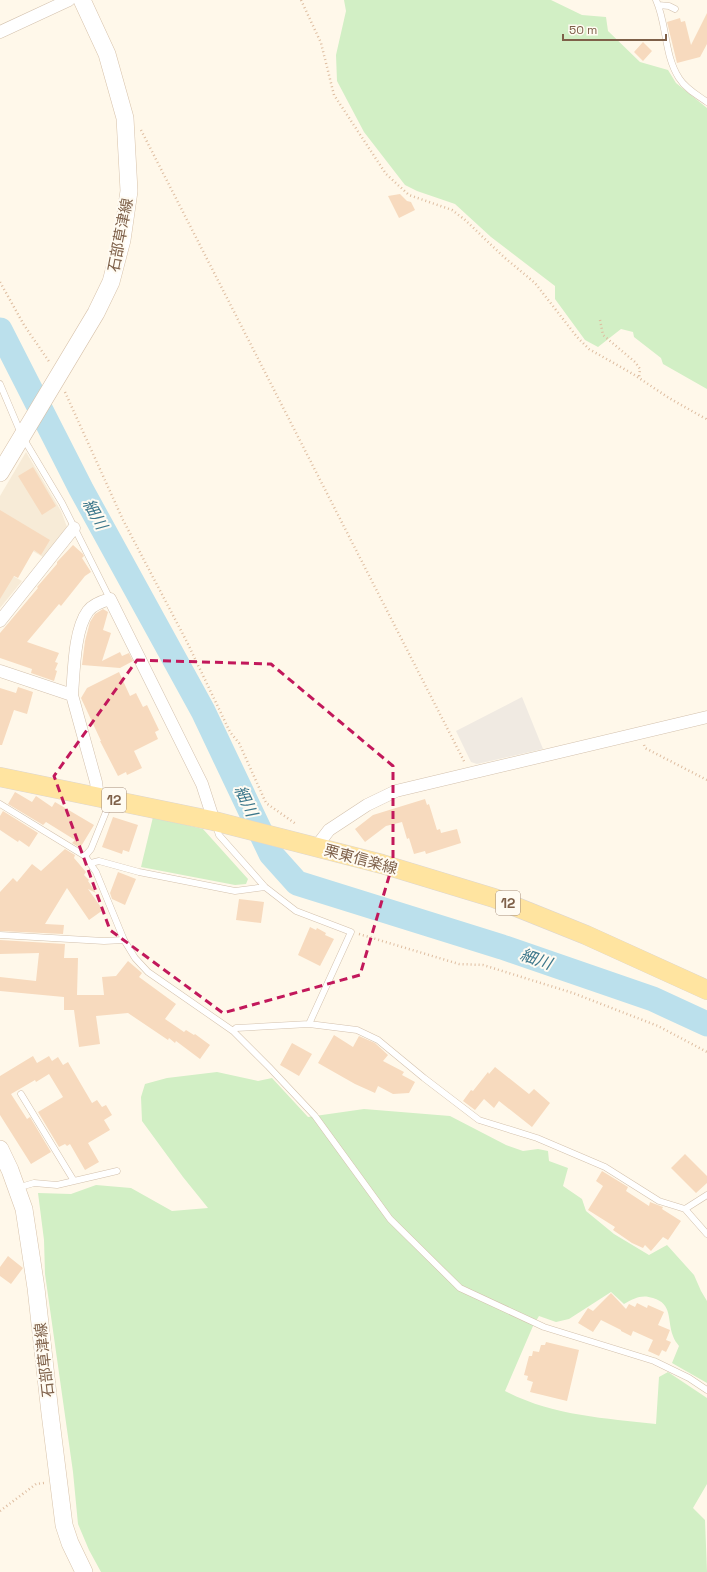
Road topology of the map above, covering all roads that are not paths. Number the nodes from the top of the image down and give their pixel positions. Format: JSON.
{"nodes":[{"id":1,"x":69,"y":0,"type":"edge"},
{"id":2,"x":82,"y":0,"type":"edge"},
{"id":3,"x":657,"y":3,"type":"edge"},
{"id":4,"x":675,"y":9,"type":"dead end"},
{"id":5,"x":0,"y":32,"type":"edge"},
{"id":6,"x":707,"y":102,"type":"edge"},
{"id":7,"x":0,"y":384,"type":"edge"},
{"id":8,"x":24,"y":434,"type":"junction"},
{"id":9,"x":0,"y":473,"type":"edge"},
{"id":10,"x":74,"y":528,"type":"junction"},
{"id":11,"x":110,"y":599,"type":"junction"},
{"id":12,"x":0,"y":621,"type":"edge"},
{"id":13,"x":0,"y":671,"type":"edge"},
{"id":14,"x":72,"y":695,"type":"junction"},
{"id":15,"x":707,"y":717,"type":"edge"},
{"id":16,"x":0,"y":777,"type":"edge"},
{"id":17,"x":104,"y":798,"type":"junction"},
{"id":18,"x":0,"y":804,"type":"edge"},
{"id":19,"x":220,"y":823,"type":"junction"},
{"id":20,"x":306,"y":839,"type":"junction"},
{"id":21,"x":85,"y":856,"type":"junction"},
{"id":22,"x":91,"y":863,"type":"junction"},
{"id":23,"x":265,"y":888,"type":"junction"},
{"id":24,"x":0,"y":935,"type":"edge"},
{"id":25,"x":124,"y":940,"type":"junction"},
{"id":26,"x":707,"y":990,"type":"edge"},
{"id":27,"x":309,"y":1024,"type":"junction"},
{"id":28,"x":233,"y":1031,"type":"junction"},
{"id":29,"x":21,"y":1094,"type":"dead end"},
{"id":30,"x":0,"y":1149,"type":"edge"},
{"id":31,"x":117,"y":1171,"type":"dead end"},
{"id":32,"x":74,"y":1181,"type":"junction"},
{"id":33,"x":16,"y":1188,"type":"junction"},
{"id":34,"x":707,"y":1195,"type":"edge"},
{"id":35,"x":685,"y":1209,"type":"junction"},
{"id":36,"x":707,"y":1234,"type":"edge"},
{"id":37,"x":707,"y":1390,"type":"edge"},
{"id":38,"x":84,"y":1572,"type":"edge"}],
"edges":[{"from":1,"to":5,"type":"street"},
{"from":2,"to":8,"type":"main road","name":"石部草津線"},
{"from":3,"to":4,"type":"lane"},
{"from":3,"to":6,"type":"lane"},
{"from":7,"to":8,"type":"lane"},
{"from":8,"to":9,"type":"main road","name":"石部草津線"},
{"from":8,"to":10,"type":"lane"},
{"from":10,"to":11,"type":"lane"},
{"from":10,"to":12,"type":"street"},
{"from":11,"to":14,"type":"street"},
{"from":11,"to":19,"type":"street"},
{"from":13,"to":14,"type":"street"},
{"from":14,"to":17,"type":"street"},
{"from":15,"to":20,"type":"street"},
{"from":16,"to":17,"type":"main road","name":"栗東信楽線","number":"12"},
{"from":17,"to":19,"type":"main road","name":"栗東信楽線","number":"12"},
{"from":17,"to":21,"type":"lane"},
{"from":18,"to":21,"type":"lane"},
{"from":19,"to":20,"type":"main road","name":"栗東信楽線","number":"12"},
{"from":19,"to":23,"type":"lane"},
{"from":20,"to":26,"type":"main road","name":"栗東信楽線","number":"12"},
{"from":21,"to":22,"type":"lane"},
{"from":22,"to":23,"type":"lane"},
{"from":22,"to":25,"type":"lane"},
{"from":23,"to":27,"type":"lane"},
{"from":24,"to":25,"type":"lane"},
{"from":25,"to":28,"type":"lane"},
{"from":27,"to":28,"type":"lane"},
{"from":27,"to":35,"type":"lane"},
{"from":28,"to":37,"type":"lane"},
{"from":29,"to":32,"type":"lane"},
{"from":30,"to":33,"type":"main road","name":"石部草津線"},
{"from":31,"to":32,"type":"lane"},
{"from":32,"to":33,"type":"lane"},
{"from":33,"to":38,"type":"main road","name":"石部草津線"},
{"from":34,"to":35,"type":"lane"},
{"from":35,"to":36,"type":"lane"}]}
